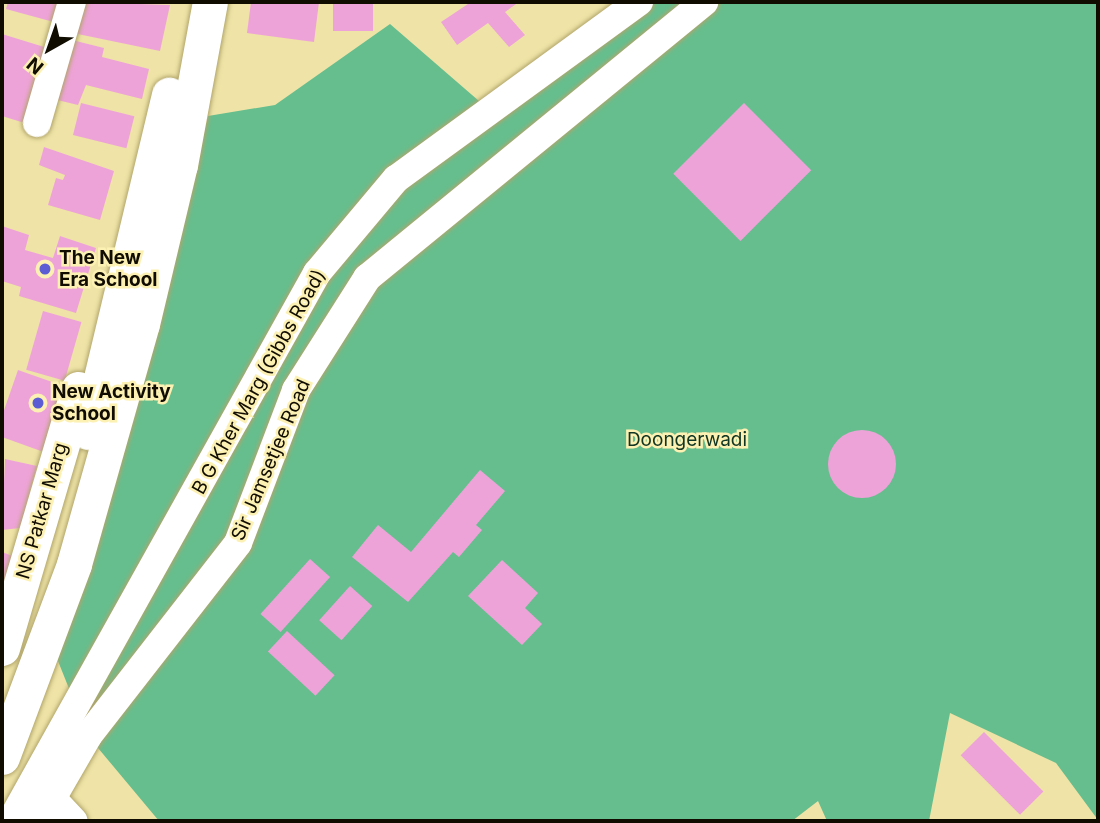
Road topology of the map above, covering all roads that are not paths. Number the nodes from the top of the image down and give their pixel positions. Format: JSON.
{"nodes":[{"id":1,"x":72,"y":2,"type":"edge"},
{"id":2,"x":188,"y":2,"type":"edge"},
{"id":3,"x":210,"y":2,"type":"edge"},
{"id":4,"x":639,"y":2,"type":"edge"},
{"id":5,"x":704,"y":2,"type":"edge"},
{"id":6,"x":37,"y":123,"type":"dead end"},
{"id":7,"x":113,"y":326,"type":"junction"},
{"id":8,"x":4,"y":631,"type":"edge"},
{"id":9,"x":2,"y":712,"type":"edge"},
{"id":10,"x":2,"y":757,"type":"edge"},
{"id":11,"x":45,"y":809,"type":"edge"},
{"id":12,"x":11,"y":821,"type":"edge"},
{"id":13,"x":73,"y":821,"type":"edge"}],
"edges":[{"from":1,"to":6,"type":"street"},
{"from":2,"to":7,"type":"main road"},
{"from":3,"to":10,"type":"main road"},
{"from":4,"to":12,"type":"street","name":"B G Kher Marg (Gibbs Road)"},
{"from":5,"to":11,"type":"street","name":"Sir Jamsetjee Road"},
{"from":7,"to":8,"type":"main road","name":"NS Patkar Marg"},
{"from":7,"to":9,"type":"main road"},
{"from":11,"to":13,"type":"street"}]}
